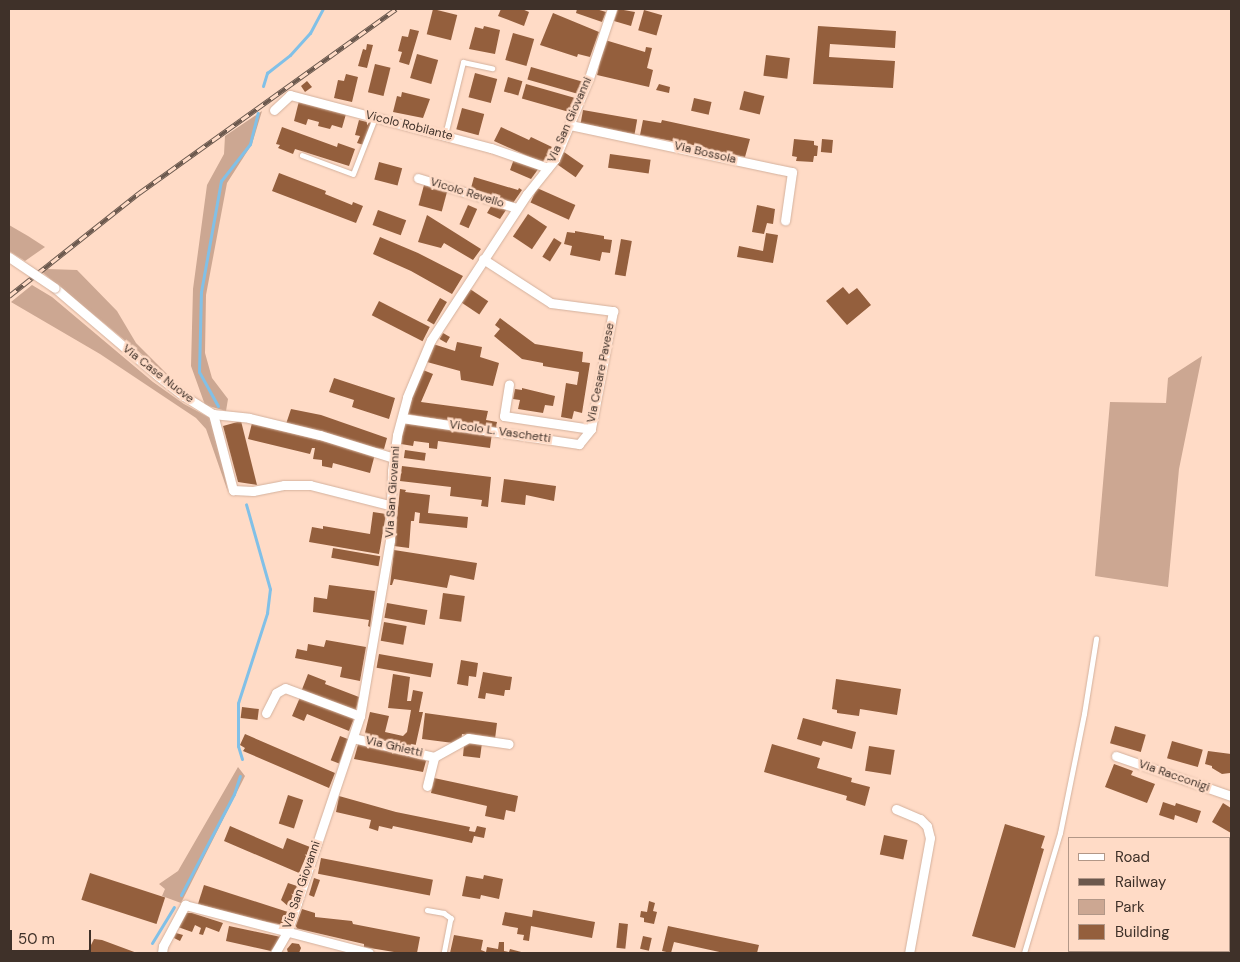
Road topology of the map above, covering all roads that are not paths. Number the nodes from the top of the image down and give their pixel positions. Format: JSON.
{"nodes":[{"id":1,"x":612,"y":9,"type":"edge"},
{"id":2,"x":492,"y":68,"type":"dead end"},
{"id":3,"x":274,"y":110,"type":"dead end"},
{"id":4,"x":375,"y":118,"type":"junction"},
{"id":5,"x":570,"y":125,"type":"junction"},
{"id":6,"x":444,"y":135,"type":"junction"},
{"id":7,"x":302,"y":155,"type":"dead end"},
{"id":8,"x":548,"y":168,"type":"junction"},
{"id":9,"x":418,"y":178,"type":"dead end"},
{"id":10,"x":517,"y":208,"type":"junction"},
{"id":11,"x":785,"y":221,"type":"dead end"},
{"id":12,"x":9,"y":257,"type":"edge"},
{"id":13,"x":483,"y":259,"type":"junction"},
{"id":14,"x":509,"y":384,"type":"dead end"},
{"id":15,"x":213,"y":414,"type":"junction"},
{"id":16,"x":402,"y":418,"type":"junction"},
{"id":17,"x":591,"y":430,"type":"junction"},
{"id":18,"x":394,"y":458,"type":"junction"},
{"id":19,"x":390,"y":505,"type":"junction"},
{"id":20,"x":1096,"y":640,"type":"dead end"},
{"id":21,"x":266,"y":713,"type":"dead end"},
{"id":22,"x":360,"y":716,"type":"junction"},
{"id":23,"x":353,"y":738,"type":"junction"},
{"id":24,"x":509,"y":744,"type":"dead end"},
{"id":25,"x":1116,"y":756,"type":"dead end"},
{"id":26,"x":434,"y":757,"type":"junction"},
{"id":27,"x":427,"y":786,"type":"dead end"},
{"id":28,"x":1231,"y":796,"type":"edge"},
{"id":29,"x":896,"y":809,"type":"dead end"},
{"id":30,"x":427,"y":910,"type":"dead end"},
{"id":31,"x":287,"y":932,"type":"junction"},
{"id":32,"x":162,"y":953,"type":"edge"},
{"id":33,"x":275,"y":953,"type":"edge"},
{"id":34,"x":369,"y":953,"type":"edge"},
{"id":35,"x":444,"y":953,"type":"edge"},
{"id":36,"x":909,"y":953,"type":"edge"},
{"id":37,"x":1024,"y":953,"type":"edge"}],
"edges":[{"from":1,"to":5,"type":"street","name":"Via San Giovanni"},
{"from":2,"to":6,"type":"lane"},
{"from":3,"to":4,"type":"street","name":"Vicolo Robilante"},
{"from":4,"to":6,"type":"street","name":"Vicolo Robilante"},
{"from":4,"to":7,"type":"lane"},
{"from":5,"to":8,"type":"street","name":"Via San Giovanni"},
{"from":5,"to":11,"type":"street","name":"Via Bossola"},
{"from":6,"to":8,"type":"street","name":"Vicolo Robilante"},
{"from":8,"to":10,"type":"street","name":"Via San Giovanni"},
{"from":9,"to":10,"type":"street","name":"Vicolo Revello"},
{"from":10,"to":13,"type":"street","name":"Via San Giovanni"},
{"from":12,"to":15,"type":"street","name":"Via Case Nuove","bridge":true},
{"from":13,"to":16,"type":"street","name":"Via San Giovanni"},
{"from":13,"to":17,"type":"street","name":"Via Cesare Pavese"},
{"from":14,"to":17,"type":"street","name":"Via Cesare Pavese"},
{"from":15,"to":18,"type":"street","name":"Via Case Nuove"},
{"from":15,"to":19,"type":"street"},
{"from":16,"to":17,"type":"street","name":"Vicolo L. Vaschetti"},
{"from":16,"to":18,"type":"street","name":"Via San Giovanni"},
{"from":18,"to":19,"type":"street","name":"Via San Giovanni"},
{"from":19,"to":22,"type":"street","name":"Via San Giovanni"},
{"from":20,"to":37,"type":"lane"},
{"from":21,"to":22,"type":"street"},
{"from":22,"to":23,"type":"street","name":"Via San Giovanni"},
{"from":23,"to":26,"type":"street","name":"Via Ghietti"},
{"from":23,"to":31,"type":"street","name":"Via San Giovanni"},
{"from":24,"to":26,"type":"street"},
{"from":25,"to":28,"type":"street","name":"Via Racconigi"},
{"from":26,"to":27,"type":"street"},
{"from":29,"to":36,"type":"street"},
{"from":30,"to":35,"type":"lane"},
{"from":31,"to":32,"type":"street"},
{"from":31,"to":33,"type":"street","name":"Via San Giovanni"},
{"from":31,"to":34,"type":"street"}]}
